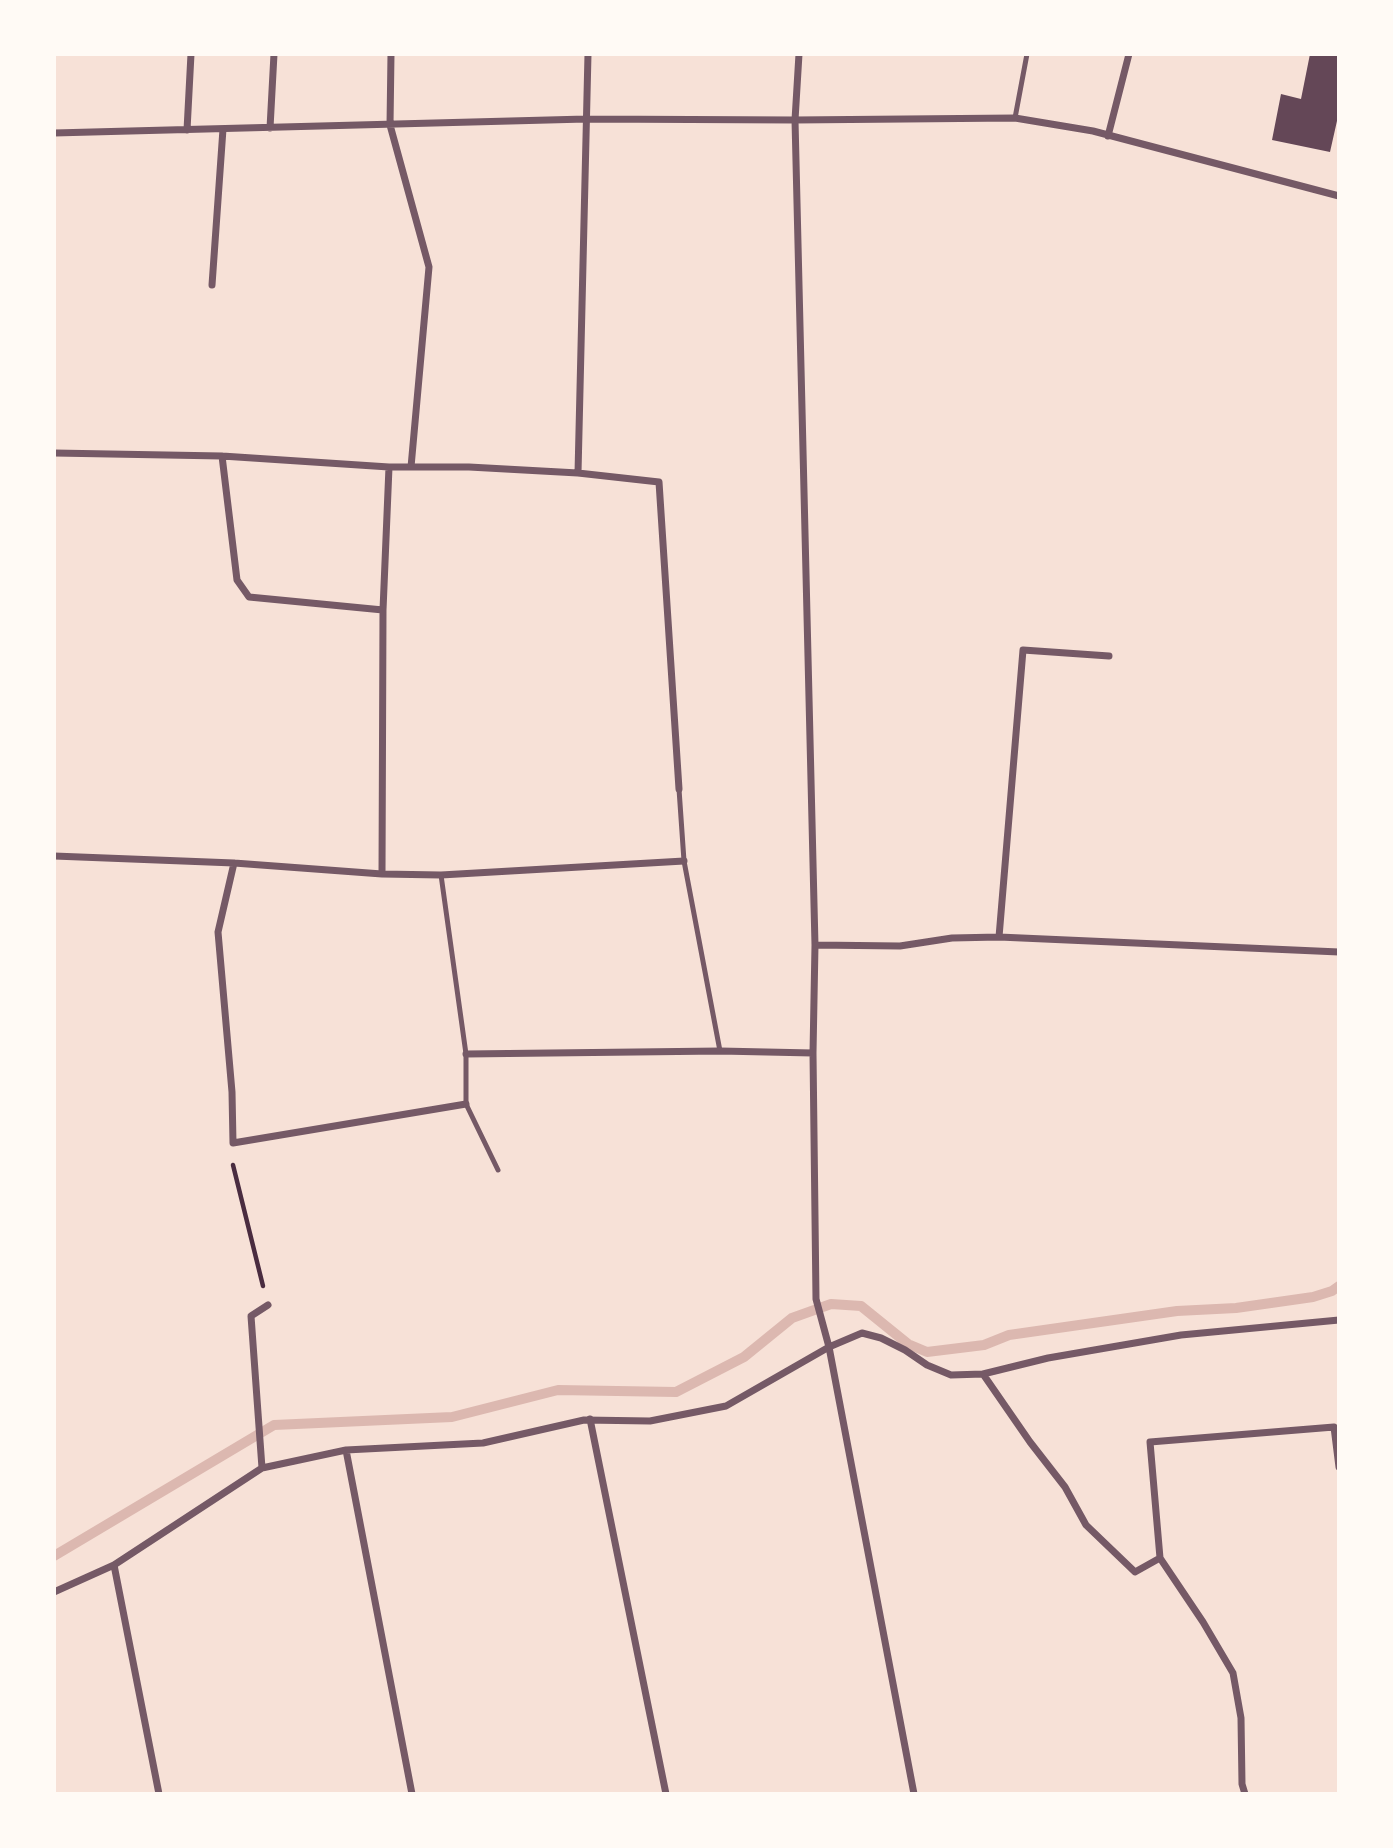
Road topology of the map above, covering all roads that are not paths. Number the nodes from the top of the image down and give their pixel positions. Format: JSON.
{"nodes":[{"id":1,"x":191,"y":54,"type":"edge"},
{"id":2,"x":274,"y":54,"type":"edge"},
{"id":3,"x":391,"y":54,"type":"edge"},
{"id":4,"x":588,"y":54,"type":"edge"},
{"id":5,"x":799,"y":54,"type":"edge"},
{"id":6,"x":1027,"y":54,"type":"edge"},
{"id":7,"x":1129,"y":54,"type":"edge"},
{"id":8,"x":1015,"y":118,"type":"junction"},
{"id":9,"x":586,"y":119,"type":"junction"},
{"id":10,"x":795,"y":120,"type":"junction"},
{"id":11,"x":390,"y":125,"type":"junction"},
{"id":12,"x":270,"y":128,"type":"junction"},
{"id":13,"x":223,"y":129,"type":"junction"},
{"id":14,"x":187,"y":130,"type":"junction"},
{"id":15,"x":54,"y":133,"type":"edge"},
{"id":16,"x":1108,"y":135,"type":"junction"},
{"id":17,"x":1339,"y":196,"type":"edge"},
{"id":18,"x":212,"y":285,"type":"dead end"},
{"id":19,"x":54,"y":453,"type":"edge"},
{"id":20,"x":222,"y":456,"type":"junction"},
{"id":21,"x":389,"y":467,"type":"junction"},
{"id":22,"x":411,"y":467,"type":"junction"},
{"id":23,"x":578,"y":473,"type":"junction"},
{"id":24,"x":383,"y":610,"type":"junction"},
{"id":25,"x":1109,"y":656,"type":"dead end"},
{"id":26,"x":680,"y":789,"type":"joint"},
{"id":27,"x":54,"y":856,"type":"edge"},
{"id":28,"x":684,"y":861,"type":"junction"},
{"id":29,"x":234,"y":863,"type":"junction"},
{"id":30,"x":382,"y":874,"type":"junction"},
{"id":31,"x":441,"y":875,"type":"junction"},
{"id":32,"x":999,"y":937,"type":"junction"},
{"id":33,"x":815,"y":945,"type":"junction"},
{"id":34,"x":1339,"y":952,"type":"edge"},
{"id":35,"x":720,"y":1051,"type":"junction"},
{"id":36,"x":813,"y":1053,"type":"junction"},
{"id":37,"x":466,"y":1054,"type":"junction"},
{"id":38,"x":466,"y":1104,"type":"junction"},
{"id":39,"x":498,"y":1170,"type":"dead end"},
{"id":40,"x":268,"y":1305,"type":"road end"},
{"id":41,"x":1339,"y":1320,"type":"edge"},
{"id":42,"x":829,"y":1348,"type":"junction"},
{"id":43,"x":983,"y":1374,"type":"junction"},
{"id":44,"x":590,"y":1419,"type":"junction"},
{"id":45,"x":346,"y":1450,"type":"junction"},
{"id":46,"x":1339,"y":1467,"type":"edge"},
{"id":47,"x":261,"y":1468,"type":"junction"},
{"id":48,"x":1160,"y":1558,"type":"junction"},
{"id":49,"x":114,"y":1565,"type":"junction"},
{"id":50,"x":54,"y":1592,"type":"edge"},
{"id":51,"x":159,"y":1794,"type":"edge"},
{"id":52,"x":412,"y":1794,"type":"edge"},
{"id":53,"x":666,"y":1794,"type":"edge"},
{"id":54,"x":914,"y":1794,"type":"edge"},
{"id":55,"x":1245,"y":1794,"type":"edge"}],
"edges":[{"from":1,"to":14,"type":"street"},
{"from":2,"to":12,"type":"street"},
{"from":3,"to":11,"type":"street"},
{"from":4,"to":9,"type":"street"},
{"from":5,"to":10,"type":"street"},
{"from":6,"to":8,"type":"lane"},
{"from":7,"to":16,"type":"street"},
{"from":8,"to":10,"type":"street"},
{"from":8,"to":16,"type":"street"},
{"from":9,"to":10,"type":"street"},
{"from":9,"to":11,"type":"street"},
{"from":9,"to":23,"type":"street"},
{"from":10,"to":33,"type":"street"},
{"from":11,"to":12,"type":"street"},
{"from":11,"to":22,"type":"street"},
{"from":12,"to":13,"type":"street"},
{"from":13,"to":14,"type":"street"},
{"from":13,"to":18,"type":"street"},
{"from":14,"to":15,"type":"street"},
{"from":16,"to":17,"type":"street"},
{"from":19,"to":20,"type":"street"},
{"from":20,"to":21,"type":"street"},
{"from":20,"to":24,"type":"street"},
{"from":21,"to":22,"type":"street"},
{"from":21,"to":24,"type":"street"},
{"from":22,"to":23,"type":"street"},
{"from":23,"to":26,"type":"street"},
{"from":24,"to":30,"type":"street"},
{"from":25,"to":32,"type":"street"},
{"from":26,"to":28,"type":"lane"},
{"from":27,"to":29,"type":"street"},
{"from":28,"to":31,"type":"street"},
{"from":28,"to":35,"type":"lane"},
{"from":29,"to":30,"type":"street"},
{"from":29,"to":38,"type":"street"},
{"from":30,"to":31,"type":"street"},
{"from":31,"to":37,"type":"lane"},
{"from":32,"to":33,"type":"street"},
{"from":32,"to":34,"type":"street"},
{"from":33,"to":36,"type":"street"},
{"from":35,"to":36,"type":"street"},
{"from":35,"to":37,"type":"street"},
{"from":36,"to":42,"type":"street"},
{"from":37,"to":38,"type":"lane"},
{"from":38,"to":39,"type":"lane"},
{"from":40,"to":47,"type":"street"},
{"from":41,"to":43,"type":"street"},
{"from":42,"to":43,"type":"street"},
{"from":42,"to":44,"type":"street"},
{"from":42,"to":54,"type":"street"},
{"from":43,"to":48,"type":"street"},
{"from":44,"to":45,"type":"street"},
{"from":44,"to":53,"type":"street"},
{"from":45,"to":47,"type":"street"},
{"from":45,"to":52,"type":"street"},
{"from":46,"to":48,"type":"street"},
{"from":47,"to":49,"type":"street"},
{"from":48,"to":55,"type":"street"},
{"from":49,"to":50,"type":"street"},
{"from":49,"to":51,"type":"street"}]}
